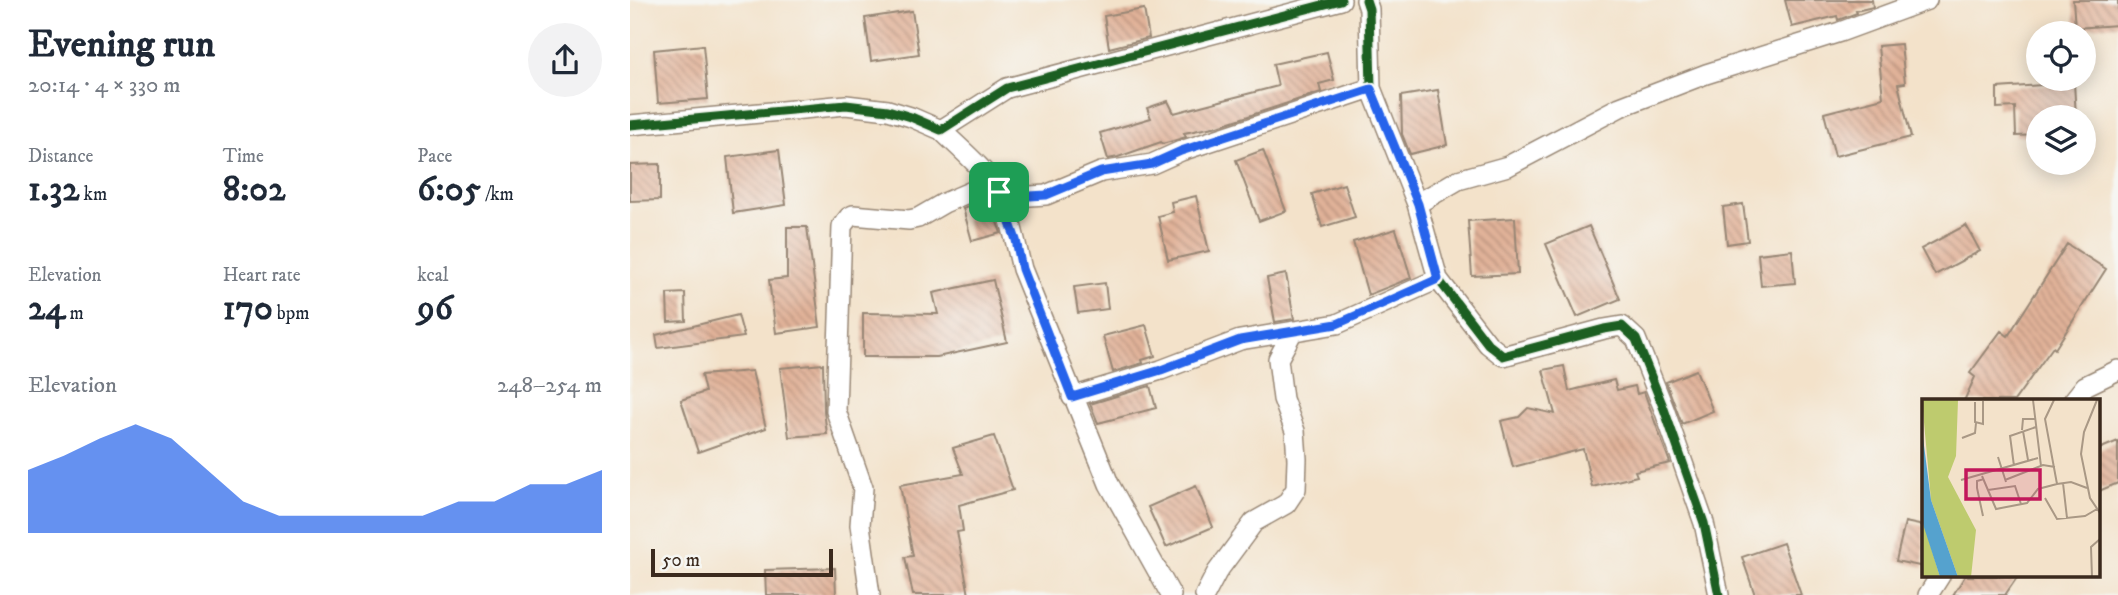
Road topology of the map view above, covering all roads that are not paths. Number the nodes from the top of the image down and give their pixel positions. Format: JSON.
{"nodes":[{"id":1,"x":1341,"y":0,"type":"edge"},
{"id":2,"x":1366,"y":0,"type":"edge"},
{"id":3,"x":1927,"y":0,"type":"edge"},
{"id":4,"x":1371,"y":89,"type":"junction"},
{"id":5,"x":630,"y":125,"type":"edge"},
{"id":6,"x":941,"y":130,"type":"junction"},
{"id":7,"x":996,"y":187,"type":"junction"},
{"id":8,"x":1418,"y":204,"type":"junction"},
{"id":9,"x":1438,"y":279,"type":"junction"},
{"id":10,"x":1293,"y":331,"type":"junction"},
{"id":11,"x":2118,"y":370,"type":"edge"},
{"id":12,"x":1072,"y":397,"type":"junction"},
{"id":13,"x":2075,"y":399,"type":"edge"},
{"id":14,"x":1939,"y":578,"type":"edge"},
{"id":15,"x":870,"y":595,"type":"edge"},
{"id":16,"x":1171,"y":595,"type":"edge"},
{"id":17,"x":1205,"y":595,"type":"edge"},
{"id":18,"x":1719,"y":595,"type":"edge"},
{"id":19,"x":1928,"y":595,"type":"edge"}],
"edges":[{"from":1,"to":6,"type":"street"},
{"from":2,"to":4,"type":"street"},
{"from":3,"to":8,"type":"street"},
{"from":4,"to":7,"type":"street"},
{"from":4,"to":8,"type":"street"},
{"from":5,"to":6,"type":"street"},
{"from":6,"to":7,"type":"street"},
{"from":7,"to":12,"type":"street"},
{"from":7,"to":15,"type":"street"},
{"from":8,"to":9,"type":"street"},
{"from":9,"to":10,"type":"street"},
{"from":9,"to":18,"type":"street"},
{"from":10,"to":12,"type":"street"},
{"from":10,"to":17,"type":"street"},
{"from":11,"to":13,"type":"street"},
{"from":12,"to":16,"type":"street"},
{"from":14,"to":19,"type":"street"}]}
